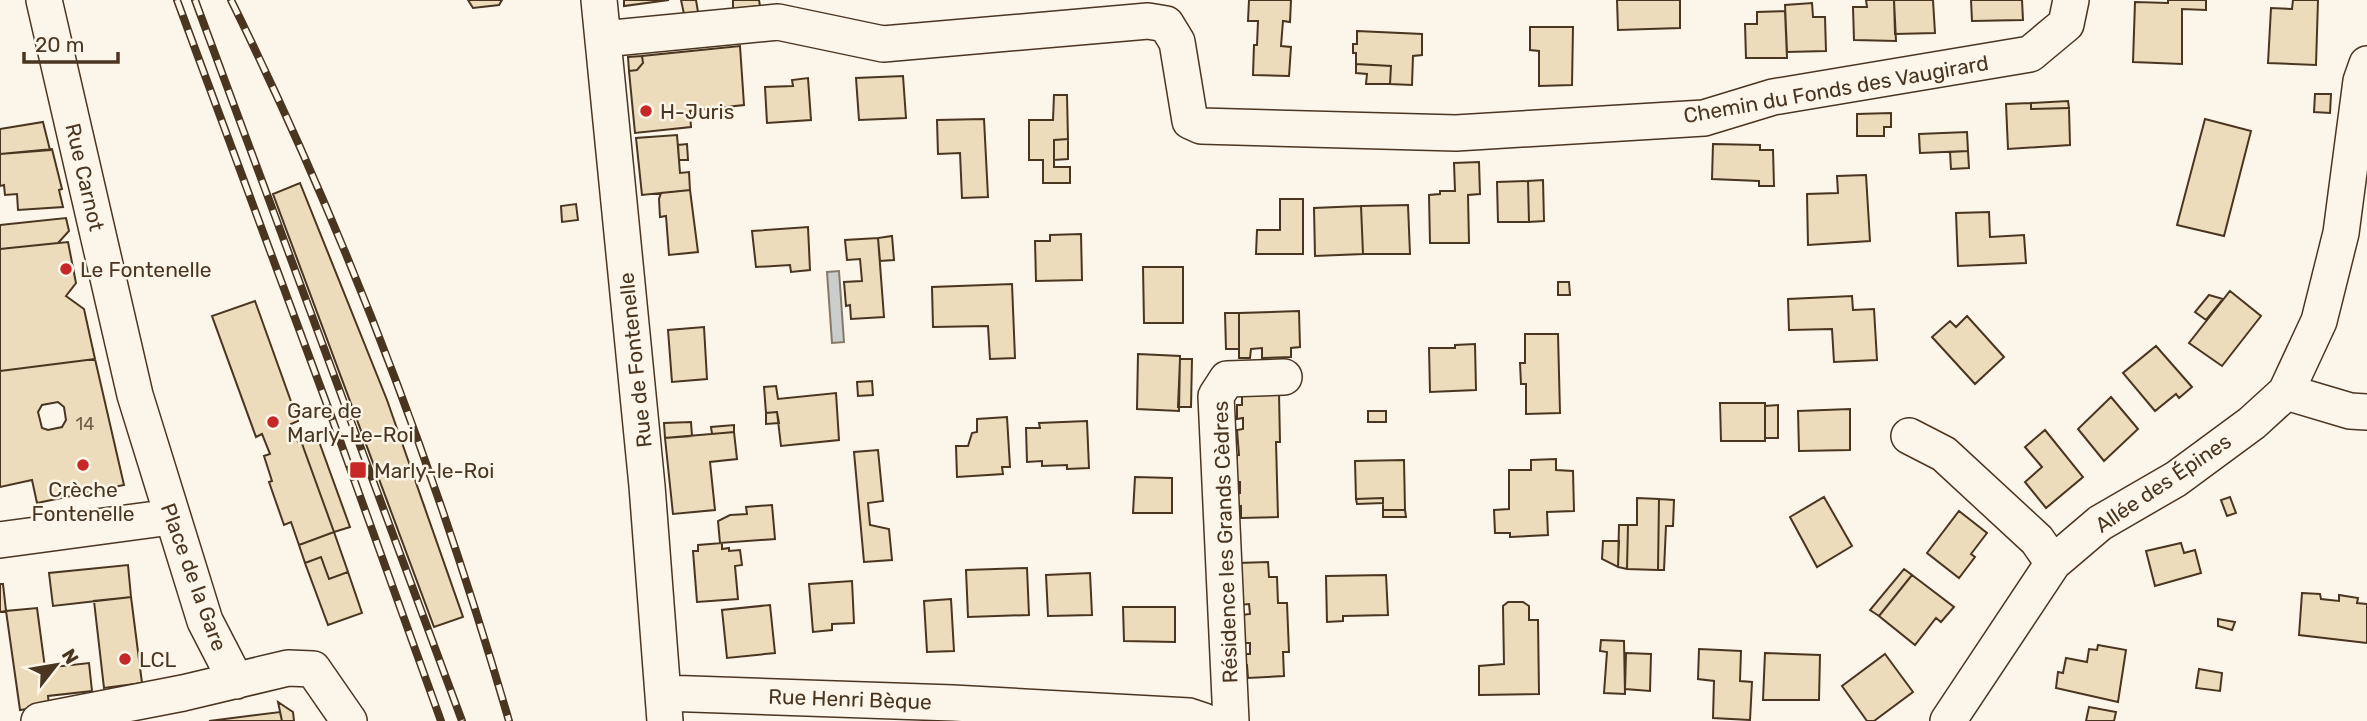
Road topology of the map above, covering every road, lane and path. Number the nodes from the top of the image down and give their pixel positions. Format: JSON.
{"nodes":[{"id":1,"x":44,"y":0,"type":"edge"},
{"id":2,"x":599,"y":0,"type":"edge"},
{"id":3,"x":2071,"y":0,"type":"edge"},
{"id":4,"x":603,"y":39,"type":"junction"},
{"id":5,"x":2367,"y":64,"type":"edge"},
{"id":6,"x":1284,"y":377,"type":"dead end"},
{"id":7,"x":2286,"y":392,"type":"junction"},
{"id":8,"x":135,"y":395,"type":"joint"},
{"id":9,"x":2367,"y":412,"type":"edge"},
{"id":10,"x":1909,"y":436,"type":"dead end"},
{"id":11,"x":171,"y":517,"type":"junction"},
{"id":12,"x":0,"y":540,"type":"edge"},
{"id":13,"x":2053,"y":563,"type":"junction"},
{"id":14,"x":236,"y":681,"type":"junction"},
{"id":15,"x":664,"y":707,"type":"edge"},
{"id":16,"x":39,"y":721,"type":"edge"},
{"id":17,"x":349,"y":721,"type":"edge"},
{"id":18,"x":685,"y":721,"type":"edge"},
{"id":19,"x":1204,"y":721,"type":"edge"},
{"id":20,"x":1231,"y":721,"type":"edge"},
{"id":21,"x":1948,"y":721,"type":"edge"}],
"edges":[{"from":1,"to":8,"type":"street","name":"Rue Carnot"},
{"from":2,"to":4,"type":"street","name":"Rue de Fontenelle"},
{"from":3,"to":4,"type":"street","name":"Chemin du Fonds des Vaugirard"},
{"from":4,"to":15,"type":"street","name":"Rue de Fontenelle"},
{"from":5,"to":7,"type":"street","name":"Allée des Épines"},
{"from":6,"to":20,"type":"street","name":"Résidence les Grands Cèdres"},
{"from":7,"to":9,"type":"street"},
{"from":7,"to":13,"type":"street","name":"Allée des Épines"},
{"from":8,"to":11,"type":"street","name":"Place de la Gare"},
{"from":10,"to":13,"type":"street"},
{"from":11,"to":12,"type":"street"},
{"from":11,"to":14,"type":"street","name":"Place de la Gare"},
{"from":13,"to":21,"type":"street","name":"Allée des Épines"},
{"from":14,"to":16,"type":"street"},
{"from":14,"to":17,"type":"street"},
{"from":15,"to":18,"type":"street"},
{"from":15,"to":19,"type":"street","name":"Rue Henri Bèque"}]}
